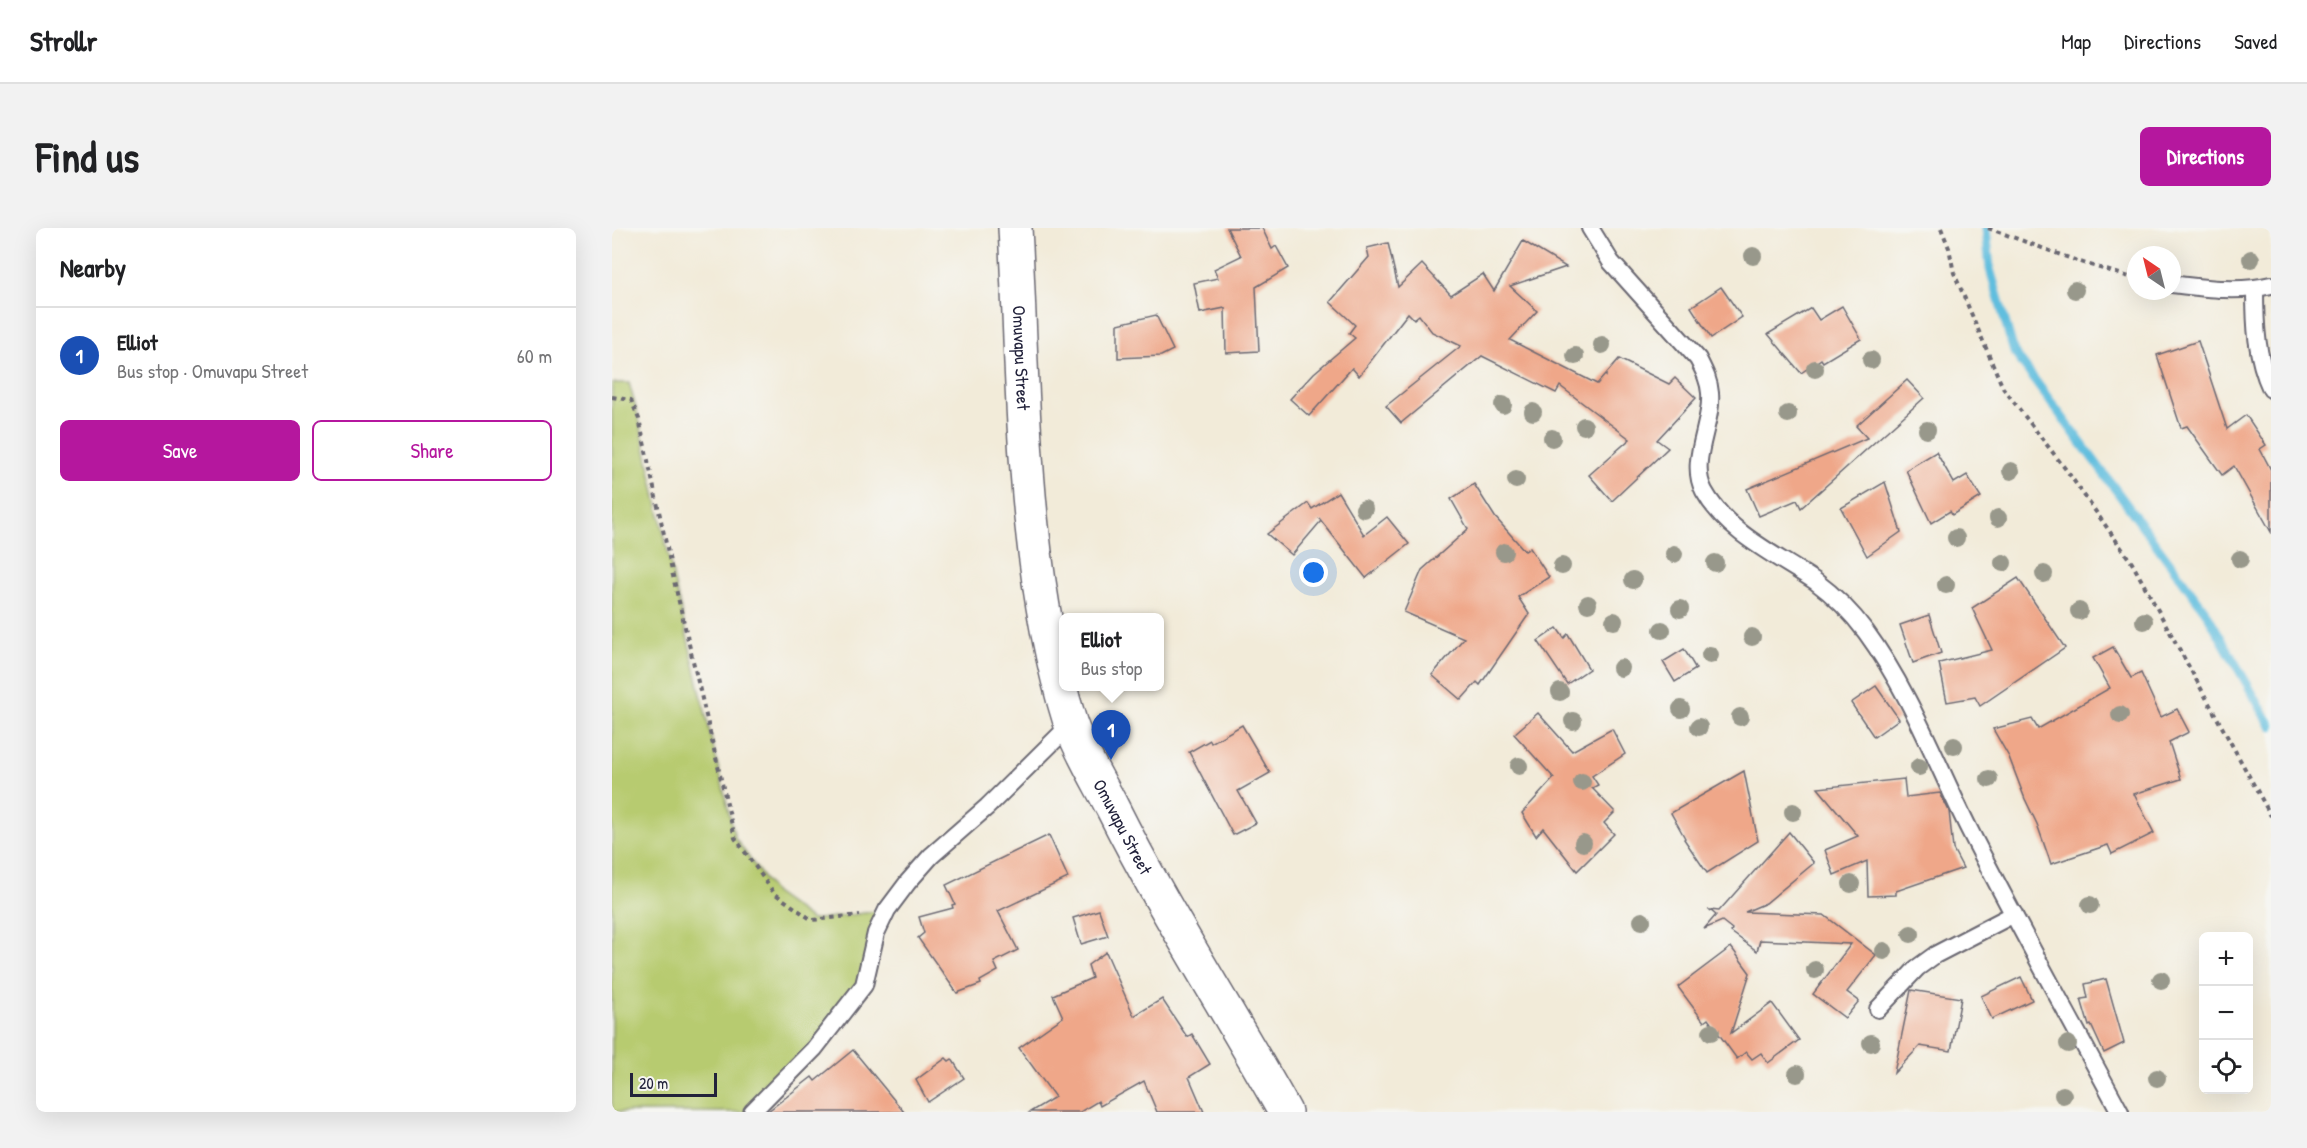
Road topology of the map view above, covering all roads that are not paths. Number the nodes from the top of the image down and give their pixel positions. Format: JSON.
{"nodes":[{"id":1,"x":1015,"y":228,"type":"edge"},
{"id":2,"x":1590,"y":228,"type":"edge"},
{"id":3,"x":2181,"y":285,"type":"edge"},
{"id":4,"x":2263,"y":287,"type":"edge"},
{"id":5,"x":2271,"y":389,"type":"edge"},
{"id":6,"x":1059,"y":680,"type":"edge"},
{"id":7,"x":1062,"y":691,"type":"edge"},
{"id":8,"x":1071,"y":724,"type":"junction"},
{"id":9,"x":2014,"y":914,"type":"junction"},
{"id":10,"x":1878,"y":1009,"type":"dead end"},
{"id":11,"x":752,"y":1112,"type":"edge"},
{"id":12,"x":1285,"y":1112,"type":"edge"},
{"id":13,"x":2120,"y":1112,"type":"edge"}],
"edges":[{"from":1,"to":6,"type":"street","name":"Omuvapu Street"},
{"from":2,"to":9,"type":"lane"},
{"from":3,"to":4,"type":"lane"},
{"from":4,"to":5,"type":"lane"},
{"from":7,"to":8,"type":"street","name":"Omuvapu Street"},
{"from":8,"to":11,"type":"lane"},
{"from":8,"to":12,"type":"street","name":"Omuvapu Street"},
{"from":9,"to":10,"type":"lane"},
{"from":9,"to":13,"type":"lane"}]}
